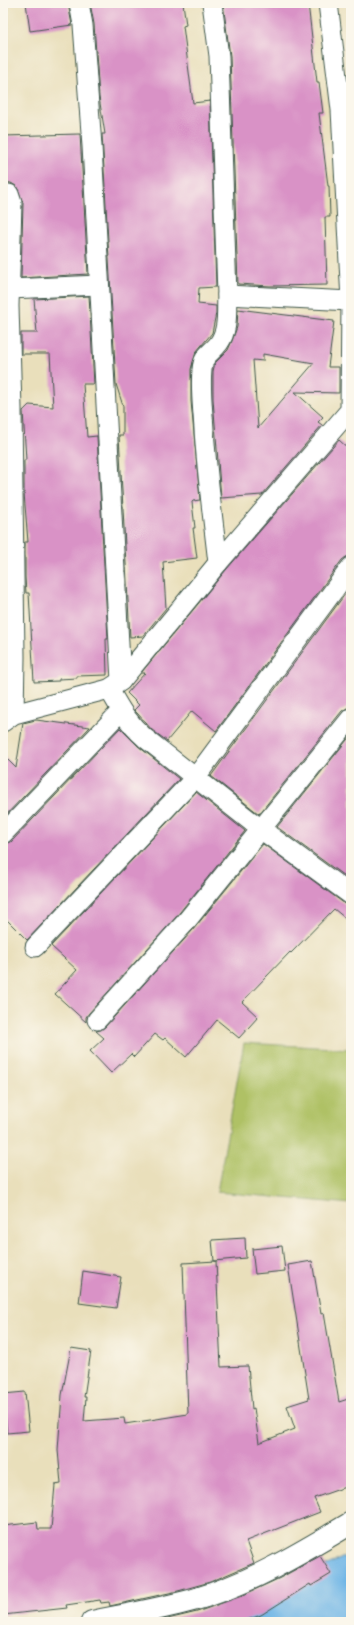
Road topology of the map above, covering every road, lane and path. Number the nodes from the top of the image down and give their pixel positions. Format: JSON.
{"nodes":[{"id":1,"x":79,"y":3,"type":"edge"},
{"id":2,"x":212,"y":3,"type":"edge"},
{"id":3,"x":328,"y":3,"type":"edge"},
{"id":4,"x":3,"y":193,"type":"edge"},
{"id":5,"x":99,"y":285,"type":"junction"},
{"id":6,"x":227,"y":295,"type":"junction"},
{"id":7,"x":7,"y":300,"type":"edge"},
{"id":8,"x":351,"y":301,"type":"edge"},
{"id":9,"x":8,"y":410,"type":"edge"},
{"id":10,"x":351,"y":410,"type":"edge"},
{"id":11,"x":218,"y":563,"type":"junction"},
{"id":12,"x":351,"y":567,"type":"edge"},
{"id":13,"x":9,"y":656,"type":"edge"},
{"id":14,"x":115,"y":685,"type":"junction"},
{"id":15,"x":121,"y":711,"type":"junction"},
{"id":16,"x":9,"y":718,"type":"edge"},
{"id":17,"x":351,"y":718,"type":"edge"},
{"id":18,"x":195,"y":778,"type":"junction"},
{"id":19,"x":262,"y":830,"type":"junction"},
{"id":20,"x":3,"y":834,"type":"edge"},
{"id":21,"x":351,"y":895,"type":"edge"},
{"id":22,"x":35,"y":947,"type":"dead end"},
{"id":23,"x":97,"y":1020,"type":"dead end"},
{"id":24,"x":351,"y":1523,"type":"edge"},
{"id":25,"x":92,"y":1622,"type":"edge"}],
"edges":[{"from":1,"to":5,"type":"street"},
{"from":2,"to":6,"type":"street"},
{"from":3,"to":8,"type":"street"},
{"from":4,"to":7,"type":"street"},
{"from":5,"to":7,"type":"street"},
{"from":5,"to":14,"type":"street"},
{"from":6,"to":8,"type":"street"},
{"from":6,"to":11,"type":"street"},
{"from":7,"to":9,"type":"street"},
{"from":8,"to":10,"type":"street"},
{"from":9,"to":13,"type":"street"},
{"from":10,"to":11,"type":"street"},
{"from":11,"to":14,"type":"street"},
{"from":12,"to":18,"type":"street"},
{"from":13,"to":16,"type":"street"},
{"from":14,"to":15,"type":"street"},
{"from":14,"to":16,"type":"street"},
{"from":15,"to":18,"type":"street"},
{"from":15,"to":20,"type":"street"},
{"from":17,"to":19,"type":"street"},
{"from":18,"to":19,"type":"street"},
{"from":18,"to":22,"type":"street"},
{"from":19,"to":21,"type":"street"},
{"from":19,"to":23,"type":"street"},
{"from":24,"to":25,"type":"street"}]}
